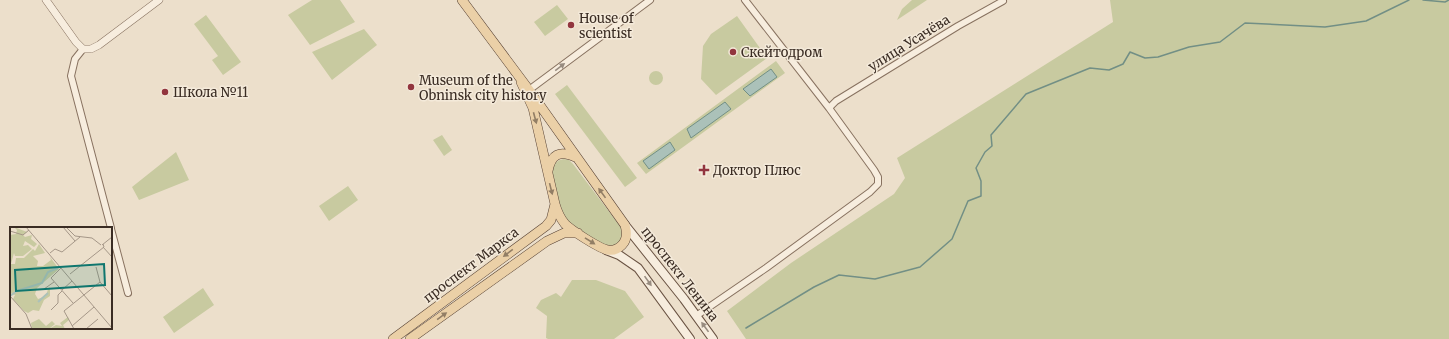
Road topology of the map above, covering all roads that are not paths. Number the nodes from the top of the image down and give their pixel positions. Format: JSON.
{"nodes":[{"id":1,"x":46,"y":0,"type":"edge"},
{"id":2,"x":159,"y":0,"type":"edge"},
{"id":3,"x":462,"y":0,"type":"edge"},
{"id":4,"x":650,"y":0,"type":"edge"},
{"id":5,"x":745,"y":0,"type":"edge"},
{"id":6,"x":1003,"y":1,"type":"edge"},
{"id":7,"x":83,"y":48,"type":"junction"},
{"id":8,"x":521,"y":82,"type":"junction"},
{"id":9,"x":529,"y":90,"type":"junction"},
{"id":10,"x":829,"y":108,"type":"junction"},
{"id":11,"x":575,"y":157,"type":"junction"},
{"id":12,"x":548,"y":174,"type":"junction"},
{"id":13,"x":555,"y":204,"type":"junction"},
{"id":14,"x":625,"y":225,"type":"junction"},
{"id":15,"x":110,"y":227,"type":"edge"},
{"id":16,"x":540,"y":230,"type":"junction"},
{"id":17,"x":112,"y":233,"type":"edge"},
{"id":18,"x":578,"y":233,"type":"junction"},
{"id":19,"x":547,"y":241,"type":"junction"},
{"id":20,"x":603,"y":249,"type":"junction"},
{"id":21,"x":128,"y":292,"type":"dead end"},
{"id":22,"x":696,"y":316,"type":"junction"},
{"id":23,"x":393,"y":339,"type":"edge"},
{"id":24,"x":410,"y":339,"type":"edge"},
{"id":25,"x":690,"y":339,"type":"edge"},
{"id":26,"x":713,"y":339,"type":"edge"}],
"edges":[{"from":1,"to":7,"type":"street"},
{"from":2,"to":7,"type":"street"},
{"from":3,"to":8,"type":"main road"},
{"from":9,"to":4,"type":"street","one_way":true},
{"from":5,"to":10,"type":"street"},
{"from":6,"to":10,"type":"street","name":"улица Усачёва"},
{"from":7,"to":15,"type":"street"},
{"from":8,"to":9,"type":"main road"},
{"from":8,"to":12,"type":"main road","one_way":true},
{"from":9,"to":11,"type":"main road"},
{"from":10,"to":22,"type":"street"},
{"from":11,"to":12,"type":"main road"},
{"from":14,"to":11,"type":"main road","one_way":true},
{"from":12,"to":13,"type":"main road","one_way":true},
{"from":13,"to":16,"type":"main road","name":"проспект Маркса"},
{"from":13,"to":18,"type":"main road"},
{"from":14,"to":20,"type":"main road"},
{"from":14,"to":22,"type":"main road","name":"проспект Ленина"},
{"from":16,"to":19,"type":"main road"},
{"from":16,"to":23,"type":"main road","name":"проспект Маркса","one_way":true},
{"from":17,"to":21,"type":"street"},
{"from":18,"to":19,"type":"main road","name":"проспект Маркса"},
{"from":18,"to":20,"type":"main road","one_way":true},
{"from":24,"to":19,"type":"main road","name":"проспект Маркса","one_way":true},
{"from":20,"to":25,"type":"main road","one_way":true},
{"from":26,"to":22,"type":"main road","name":"проспект Ленина","one_way":true}]}
